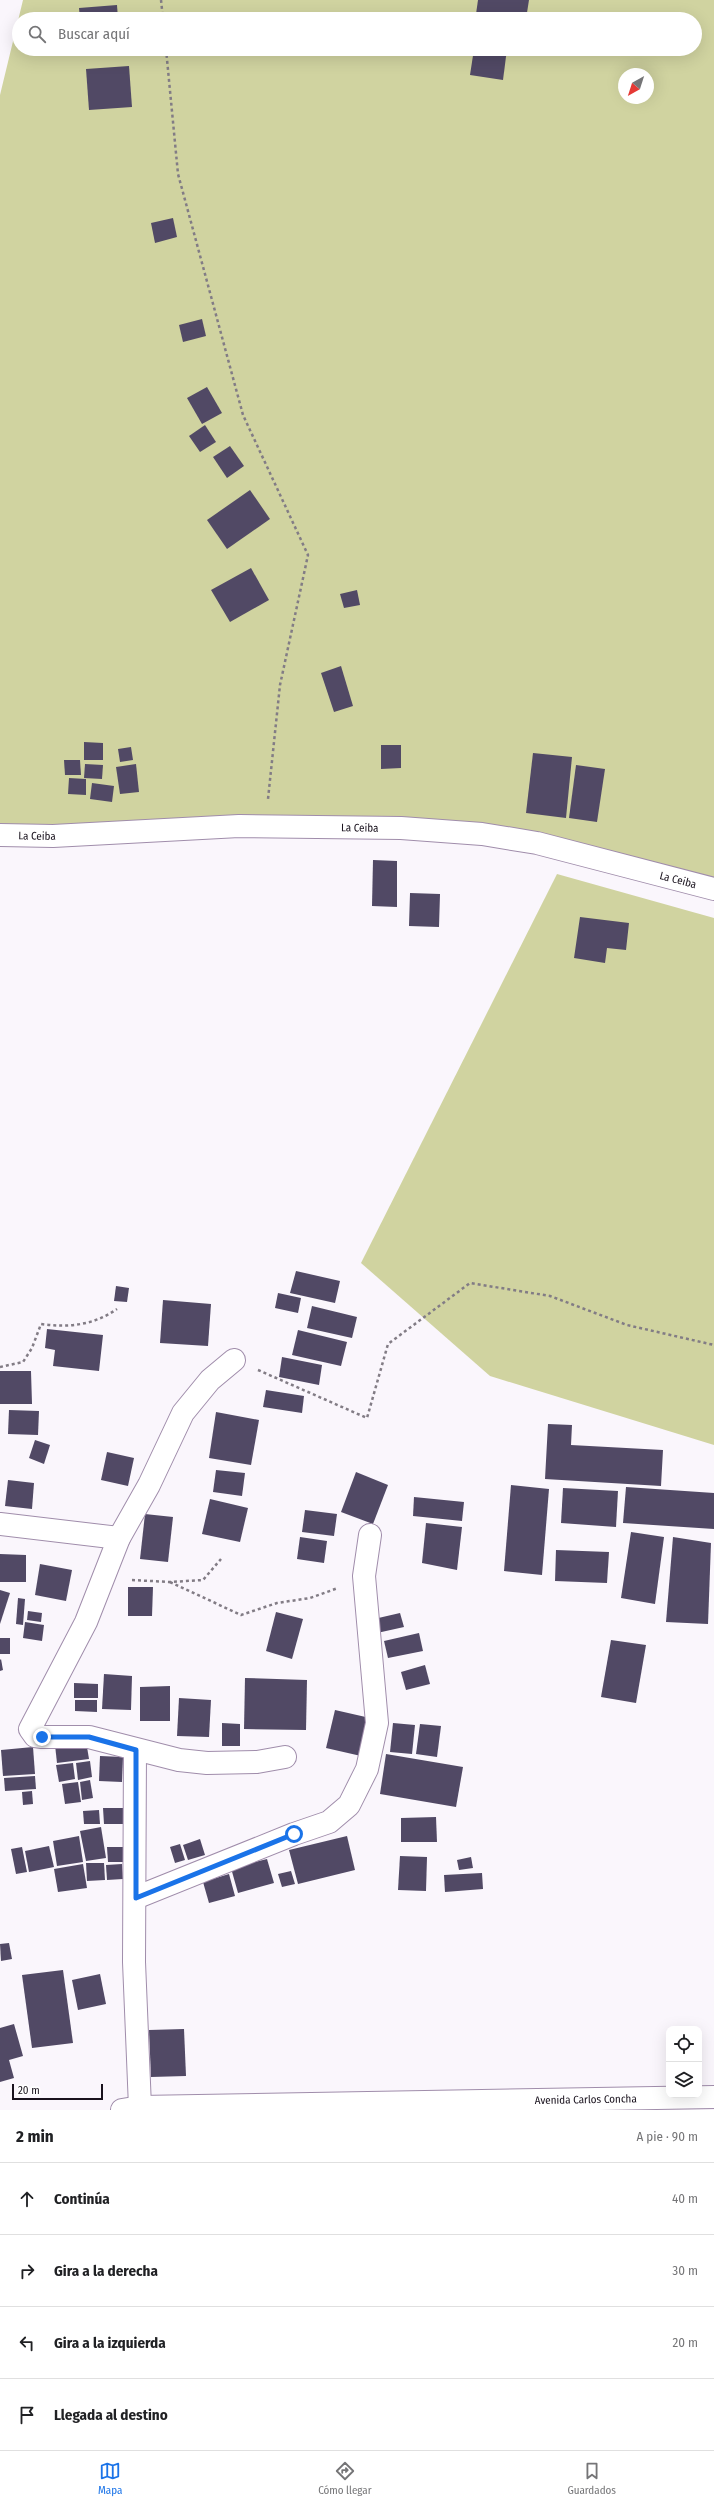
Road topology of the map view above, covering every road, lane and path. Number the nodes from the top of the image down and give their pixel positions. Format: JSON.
{"nodes":[{"id":1,"x":161,"y":0,"type":"edge"},
{"id":2,"x":162,"y":12,"type":"edge"},
{"id":3,"x":167,"y":56,"type":"edge"},
{"id":4,"x":266,"y":825,"type":"junction"},
{"id":5,"x":0,"y":835,"type":"edge"},
{"id":6,"x":714,"y":889,"type":"edge"},
{"id":7,"x":117,"y":1309,"type":"dead end"},
{"id":8,"x":714,"y":1345,"type":"edge"},
{"id":9,"x":234,"y":1360,"type":"joint"},
{"id":10,"x":0,"y":1367,"type":"edge"},
{"id":11,"x":0,"y":1524,"type":"edge"},
{"id":12,"x":370,"y":1535,"type":"dead end"},
{"id":13,"x":119,"y":1538,"type":"junction"},
{"id":14,"x":221,"y":1558,"type":"dead end"},
{"id":15,"x":364,"y":1576,"type":"junction"},
{"id":16,"x":104,"y":1578,"type":"junction"},
{"id":17,"x":170,"y":1582,"type":"junction"},
{"id":18,"x":136,"y":1750,"type":"junction"},
{"id":19,"x":285,"y":1758,"type":"dead end"},
{"id":20,"x":136,"y":1898,"type":"junction"},
{"id":21,"x":714,"y":2097,"type":"edge"},
{"id":22,"x":131,"y":2108,"type":"edge"}],
"edges":[{"from":1,"to":2,"type":"path"},
{"from":3,"to":4,"type":"path"},
{"from":4,"to":5,"type":"street","name":"La Ceiba"},
{"from":4,"to":6,"type":"street","name":"La Ceiba"},
{"from":7,"to":10,"type":"path"},
{"from":8,"to":9,"type":"path"},
{"from":9,"to":13,"type":"street"},
{"from":11,"to":13,"type":"street"},
{"from":12,"to":15,"type":"street"},
{"from":13,"to":16,"type":"street"},
{"from":14,"to":17,"type":"path"},
{"from":15,"to":17,"type":"path"},
{"from":15,"to":20,"type":"street"},
{"from":16,"to":17,"type":"path"},
{"from":16,"to":18,"type":"street"},
{"from":18,"to":19,"type":"street"},
{"from":18,"to":20,"type":"street"},
{"from":20,"to":22,"type":"street"},
{"from":21,"to":22,"type":"street","name":"Avenida Carlos Concha"}]}
